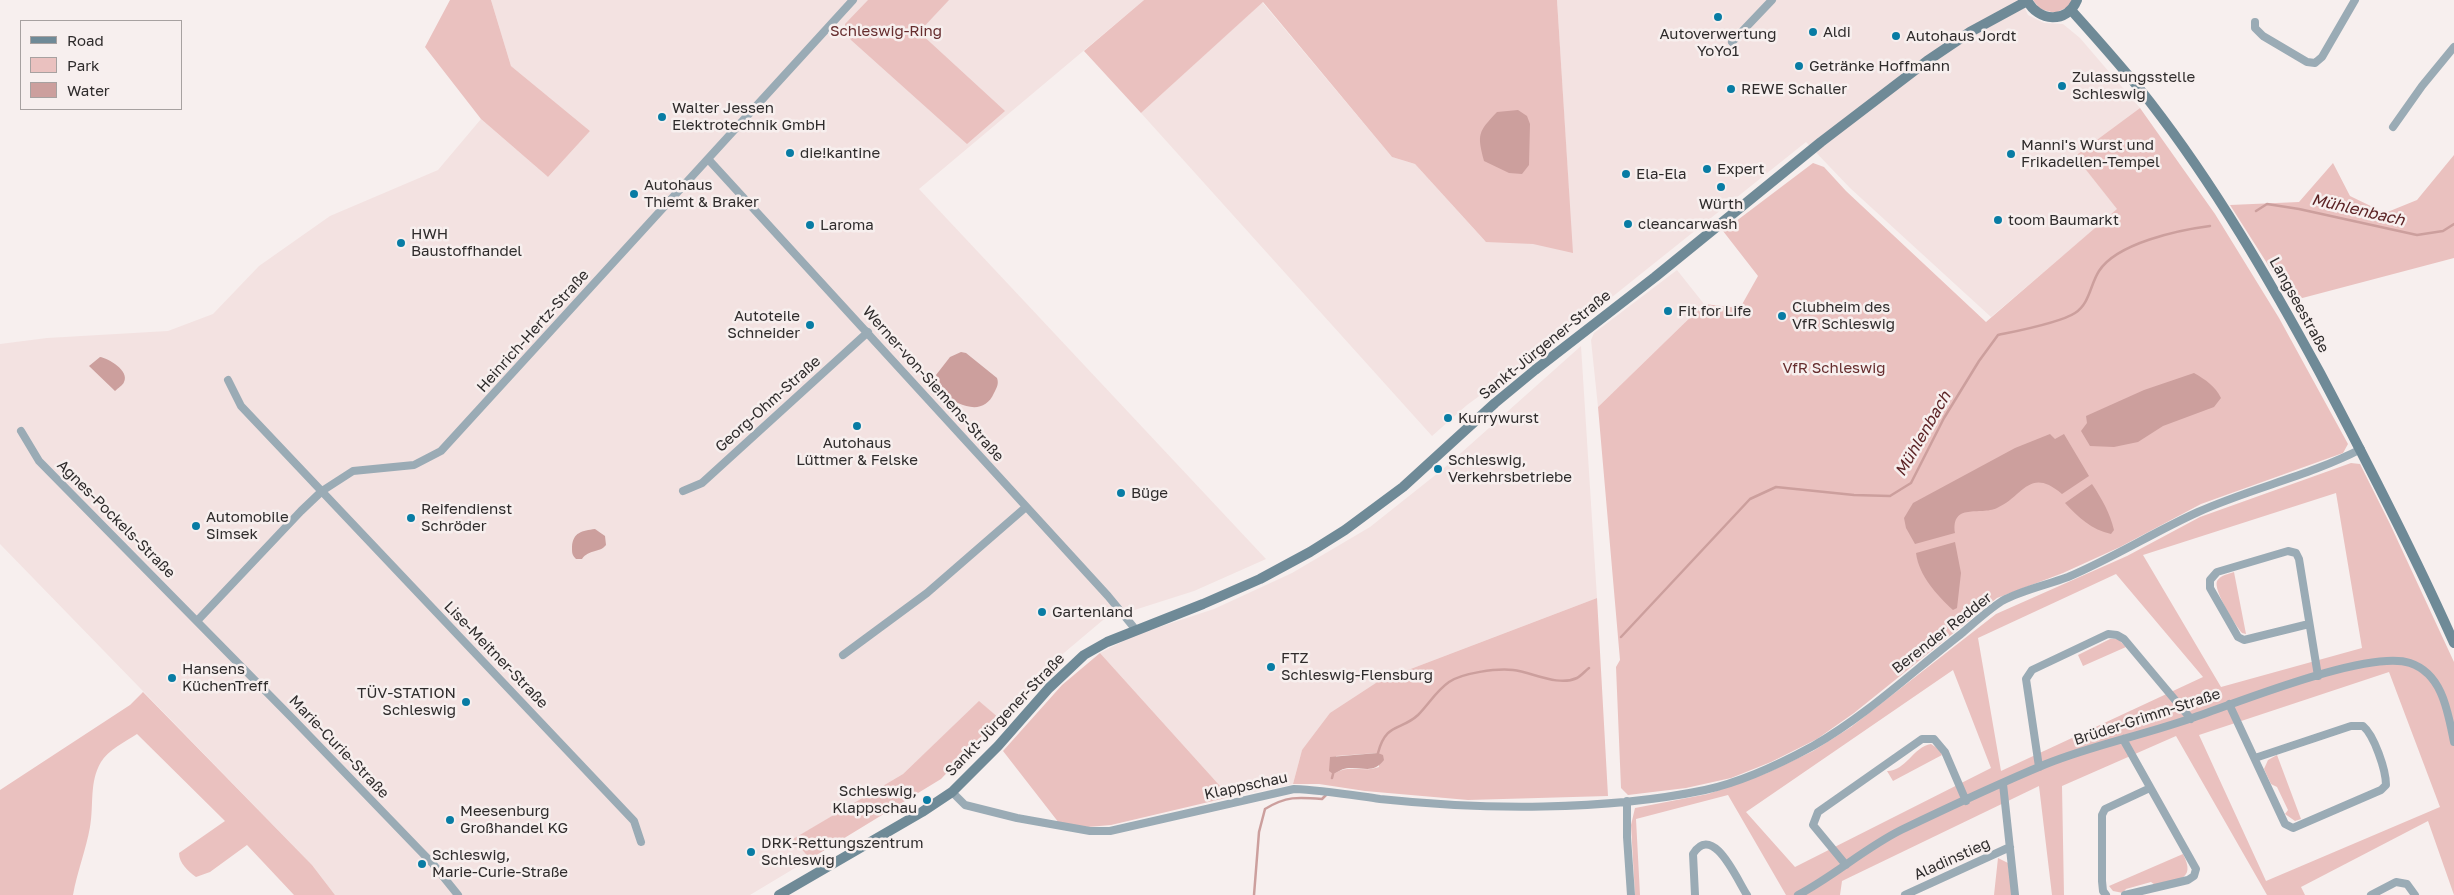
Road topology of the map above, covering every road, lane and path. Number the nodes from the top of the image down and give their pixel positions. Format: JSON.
{"nodes":[{"id":1,"x":853,"y":0,"type":"edge"},
{"id":2,"x":1772,"y":0,"type":"edge"},
{"id":3,"x":2077,"y":0,"type":"edge"},
{"id":4,"x":2354,"y":0,"type":"edge"},
{"id":5,"x":2027,"y":1,"type":"edge"},
{"id":6,"x":2071,"y":10,"type":"junction"},
{"id":7,"x":2255,"y":22,"type":"dead end"},
{"id":8,"x":1732,"y":42,"type":"dead end"},
{"id":9,"x":2454,"y":47,"type":"edge"},
{"id":10,"x":2393,"y":127,"type":"dead end"},
{"id":11,"x":708,"y":159,"type":"junction"},
{"id":12,"x":868,"y":332,"type":"junction"},
{"id":13,"x":228,"y":380,"type":"dead end"},
{"id":14,"x":21,"y":431,"type":"dead end"},
{"id":15,"x":2360,"y":449,"type":"junction"},
{"id":16,"x":322,"y":491,"type":"junction"},
{"id":17,"x":683,"y":491,"type":"dead end"},
{"id":18,"x":1026,"y":507,"type":"junction"},
{"id":19,"x":197,"y":621,"type":"junction"},
{"id":20,"x":2309,"y":624,"type":"junction"},
{"id":21,"x":1136,"y":630,"type":"junction"},
{"id":22,"x":2454,"y":643,"type":"edge"},
{"id":23,"x":843,"y":655,"type":"dead end"},
{"id":24,"x":2318,"y":676,"type":"junction"},
{"id":25,"x":2229,"y":704,"type":"junction"},
{"id":26,"x":2191,"y":719,"type":"junction"},
{"id":27,"x":2123,"y":739,"type":"junction"},
{"id":28,"x":2454,"y":742,"type":"edge"},
{"id":29,"x":2255,"y":758,"type":"junction"},
{"id":30,"x":2039,"y":767,"type":"junction"},
{"id":31,"x":2003,"y":784,"type":"junction"},
{"id":32,"x":2150,"y":788,"type":"junction"},
{"id":33,"x":952,"y":792,"type":"junction"},
{"id":34,"x":1627,"y":801,"type":"junction"},
{"id":35,"x":1966,"y":801,"type":"junction"},
{"id":36,"x":1616,"y":802,"type":"joint"},
{"id":37,"x":641,"y":842,"type":"dead end"},
{"id":38,"x":2010,"y":847,"type":"junction"},
{"id":39,"x":1846,"y":865,"type":"junction"},
{"id":40,"x":458,"y":895,"type":"edge"},
{"id":41,"x":779,"y":895,"type":"edge"},
{"id":42,"x":1631,"y":895,"type":"edge"},
{"id":43,"x":1695,"y":895,"type":"edge"},
{"id":44,"x":1746,"y":895,"type":"edge"},
{"id":45,"x":1798,"y":895,"type":"edge"},
{"id":46,"x":1904,"y":895,"type":"edge"},
{"id":47,"x":2016,"y":895,"type":"edge"},
{"id":48,"x":2106,"y":895,"type":"edge"},
{"id":49,"x":2124,"y":895,"type":"edge"},
{"id":50,"x":2371,"y":895,"type":"edge"},
{"id":51,"x":2415,"y":895,"type":"edge"}],
"edges":[{"from":1,"to":11,"type":"street","name":"Heinrich-Hertz-Straße"},
{"from":2,"to":8,"type":"street"},
{"from":3,"to":6,"type":"street"},
{"from":4,"to":7,"type":"street"},
{"from":5,"to":6,"type":"street"},
{"from":5,"to":21,"type":"street","name":"Sankt-Jürgener-Straße"},
{"from":6,"to":15,"type":"street","name":"Langseestraße"},
{"from":9,"to":10,"type":"street"},
{"from":11,"to":12,"type":"street","name":"Werner-von-Siemens-Straße"},
{"from":11,"to":16,"type":"street","name":"Heinrich-Hertz-Straße"},
{"from":12,"to":17,"type":"street","name":"Georg-Ohm-Straße"},
{"from":12,"to":18,"type":"street","name":"Werner-von-Siemens-Straße"},
{"from":13,"to":16,"type":"street","name":"Lise-Meitner-Straße"},
{"from":14,"to":19,"type":"street","name":"Agnes-Pockels-Straße"},
{"from":15,"to":22,"type":"street","name":"Langseestraße"},
{"from":15,"to":34,"type":"street","name":"Berender Redder"},
{"from":16,"to":19,"type":"street","name":"Heinrich-Hertz-Straße"},
{"from":16,"to":37,"type":"street","name":"Lise-Meitner-Straße"},
{"from":18,"to":21,"type":"street","name":"Werner-von-Siemens-Straße"},
{"from":18,"to":23,"type":"street"},
{"from":19,"to":40,"type":"street","name":"Marie-Curie-Straße"},
{"from":20,"to":20,"type":"street"},
{"from":20,"to":24,"type":"street"},
{"from":21,"to":33,"type":"street","name":"Sankt-Jürgener-Straße"},
{"from":24,"to":25,"type":"street","name":"Brüder-Grimm-Straße"},
{"from":24,"to":28,"type":"street","name":"Brüder-Grimm-Straße"},
{"from":25,"to":26,"type":"street","name":"Brüder-Grimm-Straße"},
{"from":25,"to":29,"type":"street"},
{"from":26,"to":27,"type":"street","name":"Brüder-Grimm-Straße"},
{"from":26,"to":30,"type":"street"},
{"from":27,"to":30,"type":"street","name":"Brüder-Grimm-Straße"},
{"from":27,"to":32,"type":"street"},
{"from":29,"to":29,"type":"street"},
{"from":30,"to":31,"type":"street","name":"Brüder-Grimm-Straße"},
{"from":31,"to":35,"type":"street","name":"Brüder-Grimm-Straße"},
{"from":31,"to":38,"type":"street","name":"Aladinstieg"},
{"from":32,"to":48,"type":"street"},
{"from":32,"to":49,"type":"street"},
{"from":33,"to":36,"type":"street","name":"Klappschau"},
{"from":33,"to":41,"type":"street","name":"Sankt-Jürgener-Straße"},
{"from":34,"to":36,"type":"street","name":"Berender Redder"},
{"from":34,"to":42,"type":"street"},
{"from":35,"to":39,"type":"street","name":"Brüder-Grimm-Straße"},
{"from":35,"to":39,"type":"street"},
{"from":38,"to":46,"type":"street","name":"Aladinstieg"},
{"from":38,"to":47,"type":"street","name":"Aladinstieg"},
{"from":39,"to":45,"type":"street","name":"Brüder-Grimm-Straße"},
{"from":43,"to":44,"type":"street"},
{"from":50,"to":51,"type":"street"}]}
